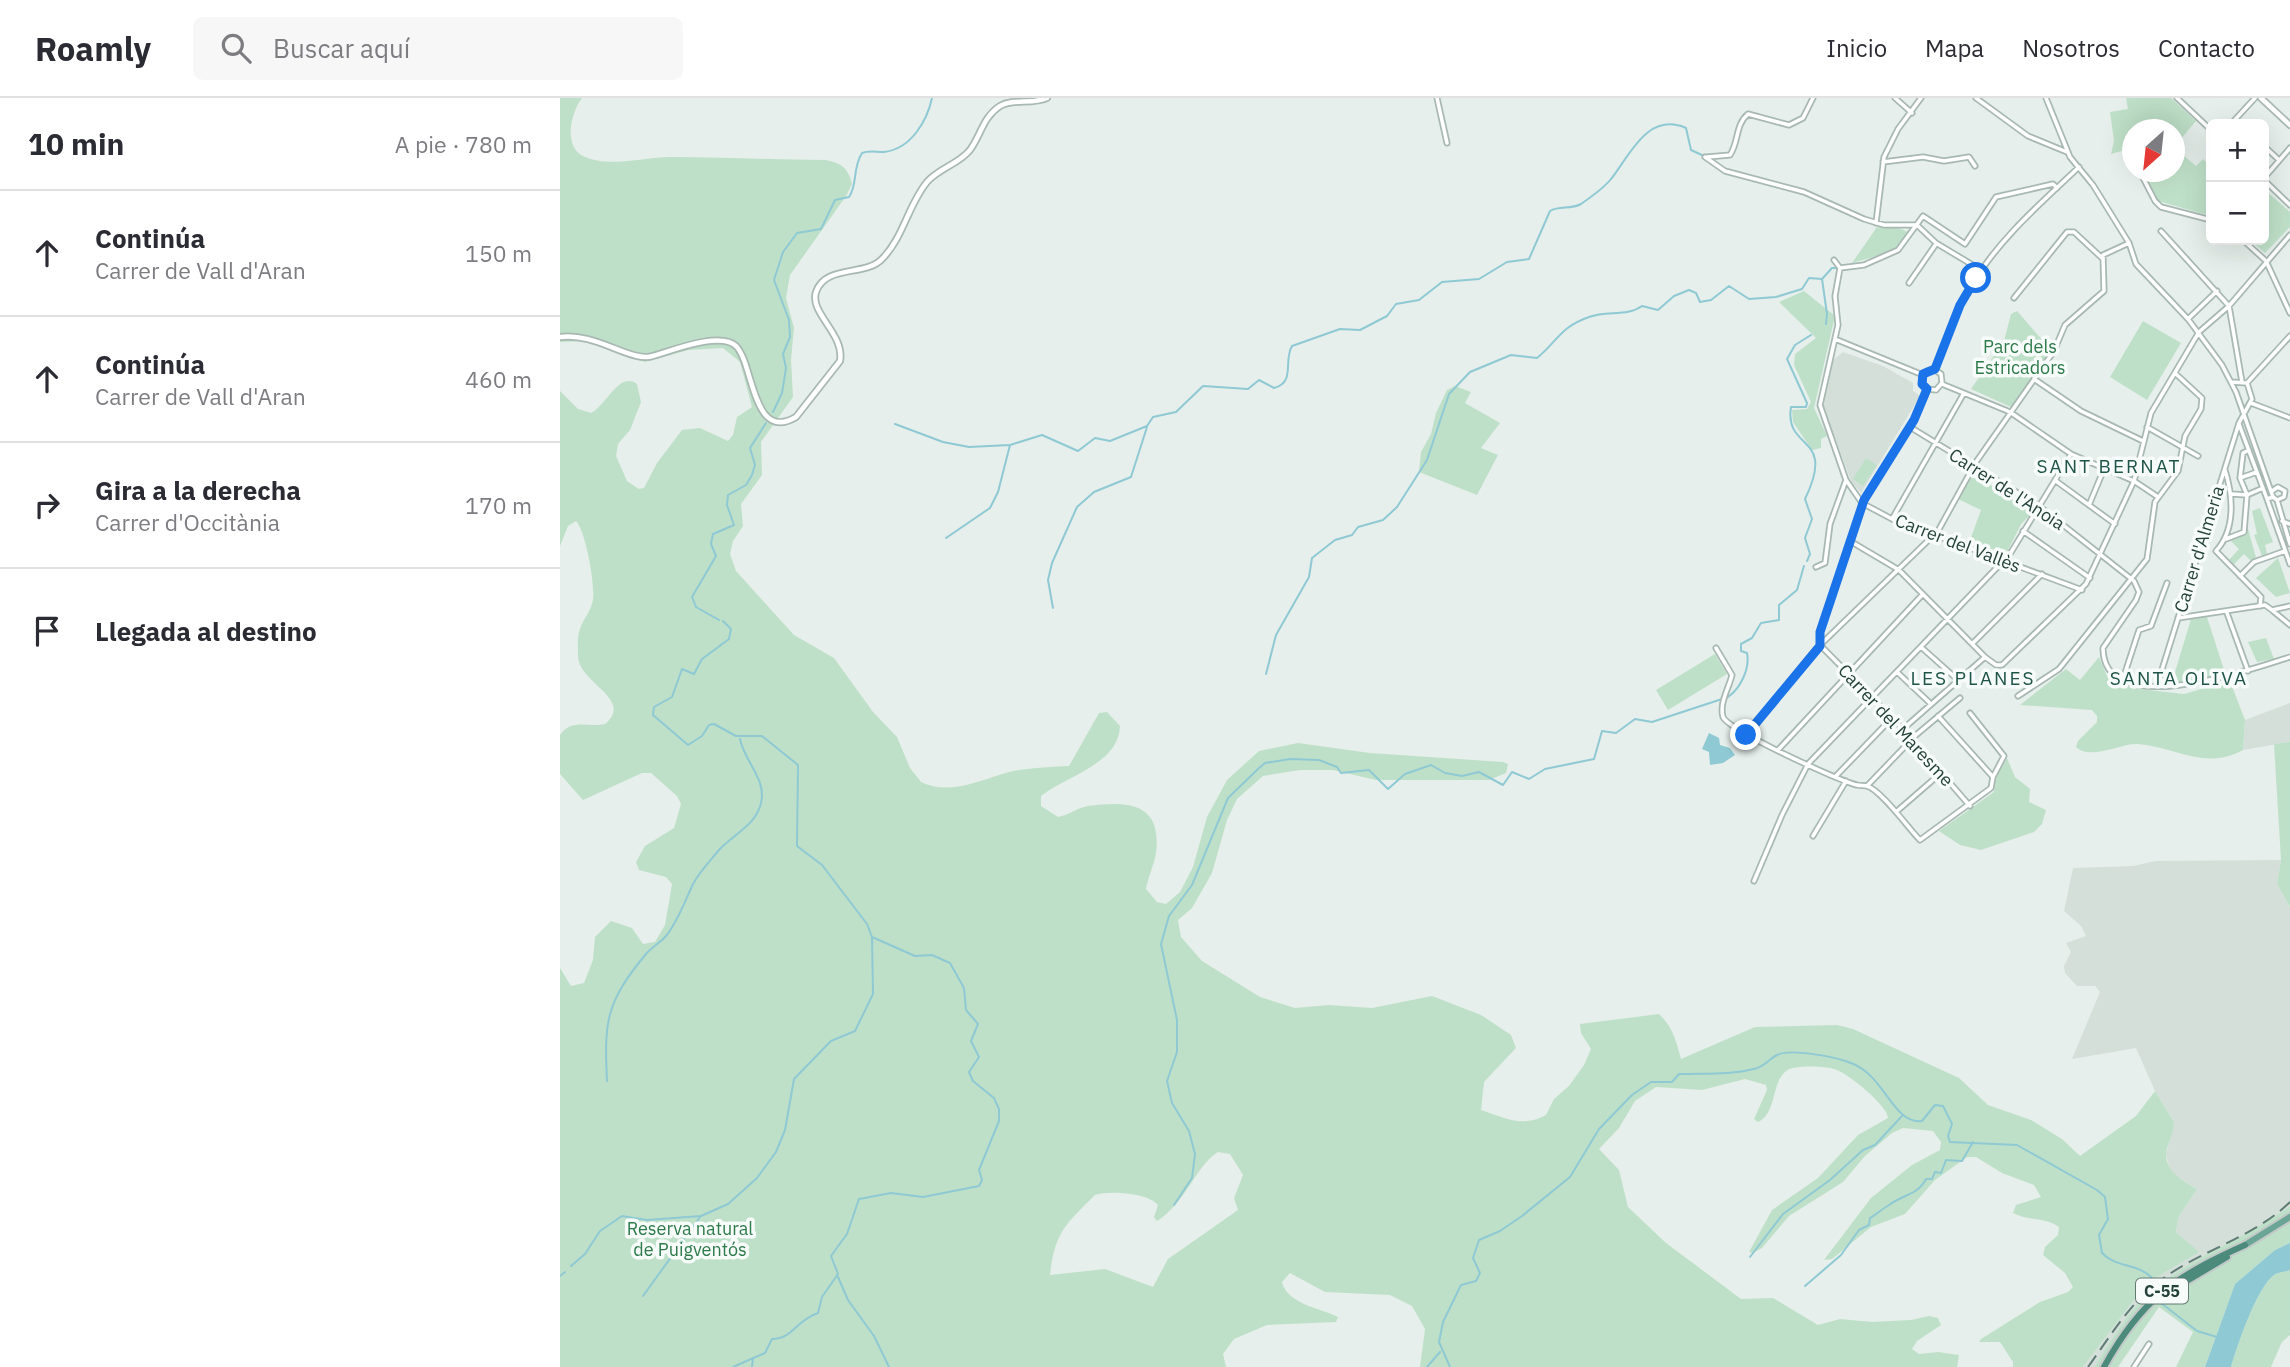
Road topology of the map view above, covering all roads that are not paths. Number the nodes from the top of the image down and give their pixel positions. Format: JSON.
{"nodes":[{"id":1,"x":1047,"y":98,"type":"edge"},
{"id":2,"x":1437,"y":98,"type":"edge"},
{"id":3,"x":1813,"y":98,"type":"edge"},
{"id":4,"x":1895,"y":98,"type":"edge"},
{"id":5,"x":1921,"y":98,"type":"edge"},
{"id":6,"x":1976,"y":98,"type":"edge"},
{"id":7,"x":2046,"y":98,"type":"edge"},
{"id":8,"x":2255,"y":98,"type":"edge"},
{"id":9,"x":2261,"y":98,"type":"edge"},
{"id":10,"x":2180,"y":99,"type":"edge"},
{"id":11,"x":1912,"y":113,"type":"junction"},
{"id":12,"x":2238,"y":119,"type":"edge"},
{"id":13,"x":2206,"y":125,"type":"edge"},
{"id":14,"x":2290,"y":125,"type":"edge"},
{"id":15,"x":1447,"y":143,"type":"dead end"},
{"id":16,"x":2290,"y":148,"type":"edge"},
{"id":17,"x":2269,"y":151,"type":"edge"},
{"id":18,"x":2067,"y":152,"type":"junction"},
{"id":19,"x":2279,"y":160,"type":"junction"},
{"id":20,"x":1883,"y":162,"type":"junction"},
{"id":21,"x":1975,"y":166,"type":"dead end"},
{"id":22,"x":2079,"y":167,"type":"junction"},
{"id":23,"x":2269,"y":173,"type":"edge"},
{"id":24,"x":2145,"y":182,"type":"edge"},
{"id":25,"x":2267,"y":182,"type":"edge"},
{"id":26,"x":2057,"y":188,"type":"junction"},
{"id":27,"x":2290,"y":205,"type":"edge"},
{"id":28,"x":2206,"y":219,"type":"edge"},
{"id":29,"x":1876,"y":223,"type":"junction"},
{"id":30,"x":1916,"y":225,"type":"junction"},
{"id":31,"x":2161,"y":231,"type":"dead end"},
{"id":32,"x":2290,"y":235,"type":"edge"},
{"id":33,"x":1936,"y":243,"type":"junction"},
{"id":34,"x":2129,"y":243,"type":"junction"},
{"id":35,"x":2248,"y":245,"type":"edge"},
{"id":36,"x":2102,"y":258,"type":"junction"},
{"id":37,"x":1834,"y":260,"type":"dead end"},
{"id":38,"x":2266,"y":261,"type":"junction"},
{"id":39,"x":1840,"y":268,"type":"junction"},
{"id":40,"x":1981,"y":270,"type":"junction"},
{"id":41,"x":1909,"y":283,"type":"dead end"},
{"id":42,"x":2218,"y":291,"type":"junction"},
{"id":43,"x":2014,"y":298,"type":"dead end"},
{"id":44,"x":2229,"y":306,"type":"junction"},
{"id":45,"x":2290,"y":313,"type":"edge"},
{"id":46,"x":2188,"y":319,"type":"junction"},
{"id":47,"x":2199,"y":332,"type":"junction"},
{"id":48,"x":2290,"y":336,"type":"edge"},
{"id":49,"x":560,"y":337,"type":"edge"},
{"id":50,"x":1835,"y":339,"type":"junction"},
{"id":51,"x":1935,"y":369,"type":"junction"},
{"id":52,"x":2176,"y":373,"type":"junction"},
{"id":53,"x":1923,"y":375,"type":"junction"},
{"id":54,"x":2034,"y":379,"type":"junction"},
{"id":55,"x":2231,"y":382,"type":"junction"},
{"id":56,"x":2244,"y":383,"type":"junction"},
{"id":57,"x":1942,"y":384,"type":"junction"},
{"id":58,"x":1927,"y":389,"type":"junction"},
{"id":59,"x":1964,"y":393,"type":"junction"},
{"id":60,"x":2251,"y":403,"type":"junction"},
{"id":61,"x":2010,"y":412,"type":"junction"},
{"id":62,"x":2244,"y":413,"type":"junction"},
{"id":63,"x":2290,"y":418,"type":"edge"},
{"id":64,"x":2239,"y":423,"type":"junction"},
{"id":65,"x":1910,"y":427,"type":"junction"},
{"id":66,"x":2147,"y":427,"type":"junction"},
{"id":67,"x":2143,"y":441,"type":"junction"},
{"id":68,"x":1935,"y":443,"type":"junction"},
{"id":69,"x":2182,"y":446,"type":"junction"},
{"id":70,"x":2249,"y":450,"type":"junction"},
{"id":71,"x":2071,"y":454,"type":"junction"},
{"id":72,"x":2198,"y":456,"type":"dead end"},
{"id":73,"x":1973,"y":466,"type":"junction"},
{"id":74,"x":2225,"y":467,"type":"junction"},
{"id":75,"x":2104,"y":469,"type":"junction"},
{"id":76,"x":2257,"y":472,"type":"junction"},
{"id":77,"x":2265,"y":475,"type":"junction"},
{"id":78,"x":2240,"y":478,"type":"junction"},
{"id":79,"x":1846,"y":480,"type":"junction"},
{"id":80,"x":2056,"y":481,"type":"junction"},
{"id":81,"x":2134,"y":481,"type":"junction"},
{"id":82,"x":2277,"y":487,"type":"junction"},
{"id":83,"x":2263,"y":488,"type":"junction"},
{"id":84,"x":2232,"y":494,"type":"junction"},
{"id":85,"x":2247,"y":495,"type":"junction"},
{"id":86,"x":2274,"y":496,"type":"junction"},
{"id":87,"x":2158,"y":497,"type":"junction"},
{"id":88,"x":2267,"y":499,"type":"junction"},
{"id":89,"x":1862,"y":503,"type":"junction"},
{"id":90,"x":2089,"y":505,"type":"junction"},
{"id":91,"x":2039,"y":506,"type":"junction"},
{"id":92,"x":1892,"y":519,"type":"junction"},
{"id":93,"x":2282,"y":521,"type":"junction"},
{"id":94,"x":2115,"y":524,"type":"junction"},
{"id":95,"x":2290,"y":524,"type":"edge"},
{"id":96,"x":2022,"y":530,"type":"junction"},
{"id":97,"x":1935,"y":535,"type":"junction"},
{"id":98,"x":2227,"y":539,"type":"junction"},
{"id":99,"x":1850,"y":541,"type":"junction"},
{"id":100,"x":2290,"y":544,"type":"edge"},
{"id":101,"x":2286,"y":551,"type":"junction"},
{"id":102,"x":2102,"y":553,"type":"junction"},
{"id":103,"x":2004,"y":560,"type":"junction"},
{"id":104,"x":2290,"y":564,"type":"edge"},
{"id":105,"x":1816,"y":567,"type":"dead end"},
{"id":106,"x":1899,"y":570,"type":"junction"},
{"id":107,"x":2042,"y":575,"type":"junction"},
{"id":108,"x":2240,"y":576,"type":"junction"},
{"id":109,"x":2090,"y":578,"type":"junction"},
{"id":110,"x":2132,"y":578,"type":"junction"},
{"id":111,"x":2167,"y":583,"type":"dead end"},
{"id":112,"x":2082,"y":590,"type":"junction"},
{"id":113,"x":1923,"y":594,"type":"junction"},
{"id":114,"x":2260,"y":606,"type":"junction"},
{"id":115,"x":2290,"y":606,"type":"edge"},
{"id":116,"x":2272,"y":610,"type":"junction"},
{"id":117,"x":2227,"y":613,"type":"junction"},
{"id":118,"x":1947,"y":618,"type":"junction"},
{"id":119,"x":2178,"y":618,"type":"junction"},
{"id":120,"x":2290,"y":625,"type":"edge"},
{"id":121,"x":1973,"y":643,"type":"junction"},
{"id":122,"x":1820,"y":646,"type":"junction"},
{"id":123,"x":1921,"y":647,"type":"junction"},
{"id":124,"x":1716,"y":648,"type":"dead end"},
{"id":125,"x":1986,"y":657,"type":"junction"},
{"id":126,"x":2290,"y":657,"type":"edge"},
{"id":127,"x":2248,"y":671,"type":"junction"},
{"id":128,"x":1897,"y":672,"type":"junction"},
{"id":129,"x":1847,"y":673,"type":"junction"},
{"id":130,"x":2123,"y":679,"type":"junction"},
{"id":131,"x":1958,"y":680,"type":"junction"},
{"id":132,"x":2163,"y":686,"type":"junction"},
{"id":133,"x":2018,"y":696,"type":"dead end"},
{"id":134,"x":1872,"y":698,"type":"junction"},
{"id":135,"x":1959,"y":698,"type":"dead end"},
{"id":136,"x":1931,"y":704,"type":"junction"},
{"id":137,"x":1970,"y":713,"type":"dead end"},
{"id":138,"x":1938,"y":716,"type":"junction"},
{"id":139,"x":1892,"y":718,"type":"junction"},
{"id":140,"x":1903,"y":729,"type":"junction"},
{"id":141,"x":1746,"y":735,"type":"junction"},
{"id":142,"x":1912,"y":740,"type":"junction"},
{"id":143,"x":1778,"y":750,"type":"junction"},
{"id":144,"x":1808,"y":764,"type":"junction"},
{"id":145,"x":1941,"y":773,"type":"junction"},
{"id":146,"x":1835,"y":777,"type":"junction"},
{"id":147,"x":1993,"y":777,"type":"junction"},
{"id":148,"x":1846,"y":781,"type":"junction"},
{"id":149,"x":1867,"y":786,"type":"junction"},
{"id":150,"x":1970,"y":806,"type":"junction"},
{"id":151,"x":1896,"y":812,"type":"junction"},
{"id":152,"x":1813,"y":836,"type":"dead end"},
{"id":153,"x":1754,"y":881,"type":"dead end"},
{"id":154,"x":2290,"y":1217,"type":"edge"},
{"id":155,"x":2245,"y":1245,"type":"joint"},
{"id":156,"x":2149,"y":1344,"type":"dead end"},
{"id":157,"x":2106,"y":1367,"type":"edge"},
{"id":158,"x":2134,"y":1367,"type":"edge"}],
"edges":[{"from":1,"to":49,"type":"street"},
{"from":2,"to":15,"type":"street"},
{"from":3,"to":29,"type":"street"},
{"from":4,"to":11,"type":"street"},
{"from":5,"to":11,"type":"street"},
{"from":6,"to":18,"type":"street"},
{"from":7,"to":18,"type":"street"},
{"from":8,"to":12,"type":"street"},
{"from":9,"to":14,"type":"street"},
{"from":10,"to":13,"type":"street"},
{"from":11,"to":20,"type":"street"},
{"from":16,"to":19,"type":"street"},
{"from":17,"to":19,"type":"street"},
{"from":18,"to":22,"type":"street"},
{"from":19,"to":23,"type":"street"},
{"from":20,"to":21,"type":"street"},
{"from":20,"to":29,"type":"street"},
{"from":22,"to":26,"type":"street"},
{"from":22,"to":34,"type":"street"},
{"from":24,"to":28,"type":"street"},
{"from":25,"to":27,"type":"street"},
{"from":26,"to":30,"type":"street"},
{"from":26,"to":40,"type":"street"},
{"from":29,"to":30,"type":"street"},
{"from":30,"to":33,"type":"street"},
{"from":30,"to":39,"type":"street"},
{"from":31,"to":42,"type":"street"},
{"from":32,"to":38,"type":"street"},
{"from":33,"to":40,"type":"street"},
{"from":33,"to":41,"type":"street"},
{"from":34,"to":36,"type":"street"},
{"from":34,"to":46,"type":"street"},
{"from":35,"to":38,"type":"street"},
{"from":36,"to":43,"type":"street"},
{"from":36,"to":54,"type":"street"},
{"from":37,"to":39,"type":"street"},
{"from":38,"to":44,"type":"street"},
{"from":38,"to":45,"type":"street"},
{"from":39,"to":50,"type":"street","name":"Carrer del Vallès"},
{"from":40,"to":51,"type":"street"},
{"from":42,"to":44,"type":"street"},
{"from":42,"to":46,"type":"street"},
{"from":44,"to":47,"type":"street"},
{"from":44,"to":56,"type":"street"},
{"from":46,"to":47,"type":"street"},
{"from":47,"to":52,"type":"street"},
{"from":47,"to":55,"type":"street"},
{"from":48,"to":56,"type":"street"},
{"from":50,"to":53,"type":"street"},
{"from":50,"to":79,"type":"street","name":"Carrer del Vallès"},
{"from":51,"to":53,"type":"street"},
{"from":51,"to":57,"type":"street"},
{"from":52,"to":66,"type":"street"},
{"from":52,"to":69,"type":"street"},
{"from":53,"to":58,"type":"street"},
{"from":54,"to":61,"type":"street"},
{"from":54,"to":67,"type":"street"},
{"from":55,"to":56,"type":"street"},
{"from":55,"to":62,"type":"street"},
{"from":56,"to":60,"type":"street"},
{"from":57,"to":58,"type":"street"},
{"from":57,"to":59,"type":"street"},
{"from":58,"to":65,"type":"street"},
{"from":59,"to":61,"type":"street"},
{"from":59,"to":68,"type":"street"},
{"from":60,"to":62,"type":"street","name":"Carrer d'Almeria"},
{"from":60,"to":63,"type":"street"},
{"from":61,"to":71,"type":"street"},
{"from":61,"to":73,"type":"street"},
{"from":62,"to":64,"type":"street","name":"Carrer d'Almeria"},
{"from":62,"to":77,"type":"street"},
{"from":64,"to":70,"type":"street"},
{"from":64,"to":74,"type":"street","name":"Carrer d'Almeria"},
{"from":65,"to":68,"type":"street","name":"Carrer de l'Anoia"},
{"from":65,"to":89,"type":"street"},
{"from":66,"to":67,"type":"street"},
{"from":66,"to":69,"type":"street"},
{"from":67,"to":81,"type":"street"},
{"from":68,"to":73,"type":"street","name":"Carrer de l'Anoia"},
{"from":68,"to":92,"type":"street"},
{"from":69,"to":72,"type":"street"},
{"from":69,"to":87,"type":"street"},
{"from":70,"to":76,"type":"street"},
{"from":70,"to":78,"type":"street"},
{"from":71,"to":75,"type":"street"},
{"from":71,"to":80,"type":"street"},
{"from":73,"to":91,"type":"street","name":"Carrer de l'Anoia"},
{"from":73,"to":97,"type":"street"},
{"from":74,"to":84,"type":"street"},
{"from":74,"to":119,"type":"street","name":"Carrer d'Almeria"},
{"from":75,"to":81,"type":"street"},
{"from":75,"to":90,"type":"street"},
{"from":76,"to":78,"type":"street"},
{"from":76,"to":83,"type":"street"},
{"from":77,"to":82,"type":"street"},
{"from":77,"to":86,"type":"street"},
{"from":78,"to":85,"type":"street"},
{"from":79,"to":89,"type":"street","name":"Carrer del Vallès"},
{"from":79,"to":105,"type":"street"},
{"from":80,"to":90,"type":"street"},
{"from":80,"to":91,"type":"street"},
{"from":81,"to":87,"type":"street"},
{"from":81,"to":94,"type":"street"},
{"from":82,"to":86,"type":"street"},
{"from":82,"to":86,"type":"street"},
{"from":83,"to":85,"type":"street"},
{"from":83,"to":88,"type":"street"},
{"from":84,"to":85,"type":"street"},
{"from":84,"to":98,"type":"street"},
{"from":85,"to":98,"type":"street"},
{"from":86,"to":88,"type":"street"},
{"from":86,"to":93,"type":"street"},
{"from":87,"to":110,"type":"street"},
{"from":88,"to":101,"type":"street"},
{"from":89,"to":92,"type":"street","name":"Carrer del Vallès"},
{"from":89,"to":99,"type":"street"},
{"from":90,"to":94,"type":"street"},
{"from":91,"to":96,"type":"street"},
{"from":91,"to":102,"type":"street","name":"Carrer de l'Anoia"},
{"from":92,"to":97,"type":"street","name":"Carrer del Vallès"},
{"from":93,"to":95,"type":"street"},
{"from":93,"to":100,"type":"street"},
{"from":94,"to":102,"type":"street"},
{"from":96,"to":103,"type":"street"},
{"from":96,"to":109,"type":"street"},
{"from":97,"to":103,"type":"street","name":"Carrer del Vallès"},
{"from":97,"to":106,"type":"street"},
{"from":98,"to":108,"type":"street"},
{"from":99,"to":106,"type":"street"},
{"from":99,"to":122,"type":"street"},
{"from":101,"to":104,"type":"street"},
{"from":101,"to":108,"type":"street"},
{"from":102,"to":109,"type":"street"},
{"from":102,"to":110,"type":"street","name":"Carrer de l'Anoia"},
{"from":103,"to":107,"type":"street","name":"Carrer del Vallès"},
{"from":103,"to":118,"type":"street"},
{"from":106,"to":113,"type":"street"},
{"from":106,"to":122,"type":"street"},
{"from":107,"to":112,"type":"street","name":"Carrer del Vallès"},
{"from":107,"to":121,"type":"street"},
{"from":108,"to":114,"type":"street"},
{"from":109,"to":112,"type":"street"},
{"from":110,"to":130,"type":"street"},
{"from":110,"to":133,"type":"street"},
{"from":111,"to":130,"type":"street"},
{"from":112,"to":125,"type":"street"},
{"from":113,"to":118,"type":"street"},
{"from":113,"to":129,"type":"street"},
{"from":114,"to":116,"type":"street"},
{"from":114,"to":117,"type":"street"},
{"from":115,"to":116,"type":"street"},
{"from":116,"to":120,"type":"street"},
{"from":117,"to":119,"type":"street"},
{"from":117,"to":127,"type":"street"},
{"from":118,"to":121,"type":"street"},
{"from":118,"to":123,"type":"street"},
{"from":119,"to":132,"type":"street","name":"Carrer d'Almeria"},
{"from":121,"to":125,"type":"street"},
{"from":122,"to":129,"type":"street","name":"Carrer del Maresme"},
{"from":122,"to":141,"type":"street"},
{"from":123,"to":128,"type":"street"},
{"from":123,"to":131,"type":"street"},
{"from":124,"to":141,"type":"street"},
{"from":125,"to":131,"type":"street"},
{"from":126,"to":127,"type":"street"},
{"from":127,"to":132,"type":"street"},
{"from":128,"to":134,"type":"street"},
{"from":128,"to":136,"type":"street"},
{"from":129,"to":134,"type":"street","name":"Carrer del Maresme"},
{"from":129,"to":143,"type":"street"},
{"from":130,"to":132,"type":"street"},
{"from":131,"to":136,"type":"street"},
{"from":134,"to":139,"type":"street","name":"Carrer del Maresme"},
{"from":134,"to":144,"type":"street"},
{"from":135,"to":138,"type":"street"},
{"from":136,"to":140,"type":"street"},
{"from":137,"to":147,"type":"street"},
{"from":138,"to":142,"type":"street"},
{"from":138,"to":147,"type":"street"},
{"from":139,"to":140,"type":"street","name":"Carrer del Maresme"},
{"from":139,"to":146,"type":"street"},
{"from":140,"to":142,"type":"street","name":"Carrer del Maresme"},
{"from":141,"to":143,"type":"street"},
{"from":142,"to":145,"type":"street","name":"Carrer del Maresme"},
{"from":142,"to":149,"type":"street"},
{"from":143,"to":144,"type":"street"},
{"from":144,"to":146,"type":"street"},
{"from":144,"to":153,"type":"street"},
{"from":145,"to":150,"type":"street","name":"Carrer del Maresme"},
{"from":145,"to":151,"type":"street"},
{"from":146,"to":148,"type":"street"},
{"from":147,"to":150,"type":"street"},
{"from":148,"to":149,"type":"street"},
{"from":148,"to":152,"type":"street"},
{"from":149,"to":151,"type":"street"},
{"from":150,"to":151,"type":"street"},
{"from":154,"to":155,"type":"main road","number":"C-55"},
{"from":155,"to":157,"type":"highway","number":"C-55"},
{"from":156,"to":158,"type":"street"}]}
